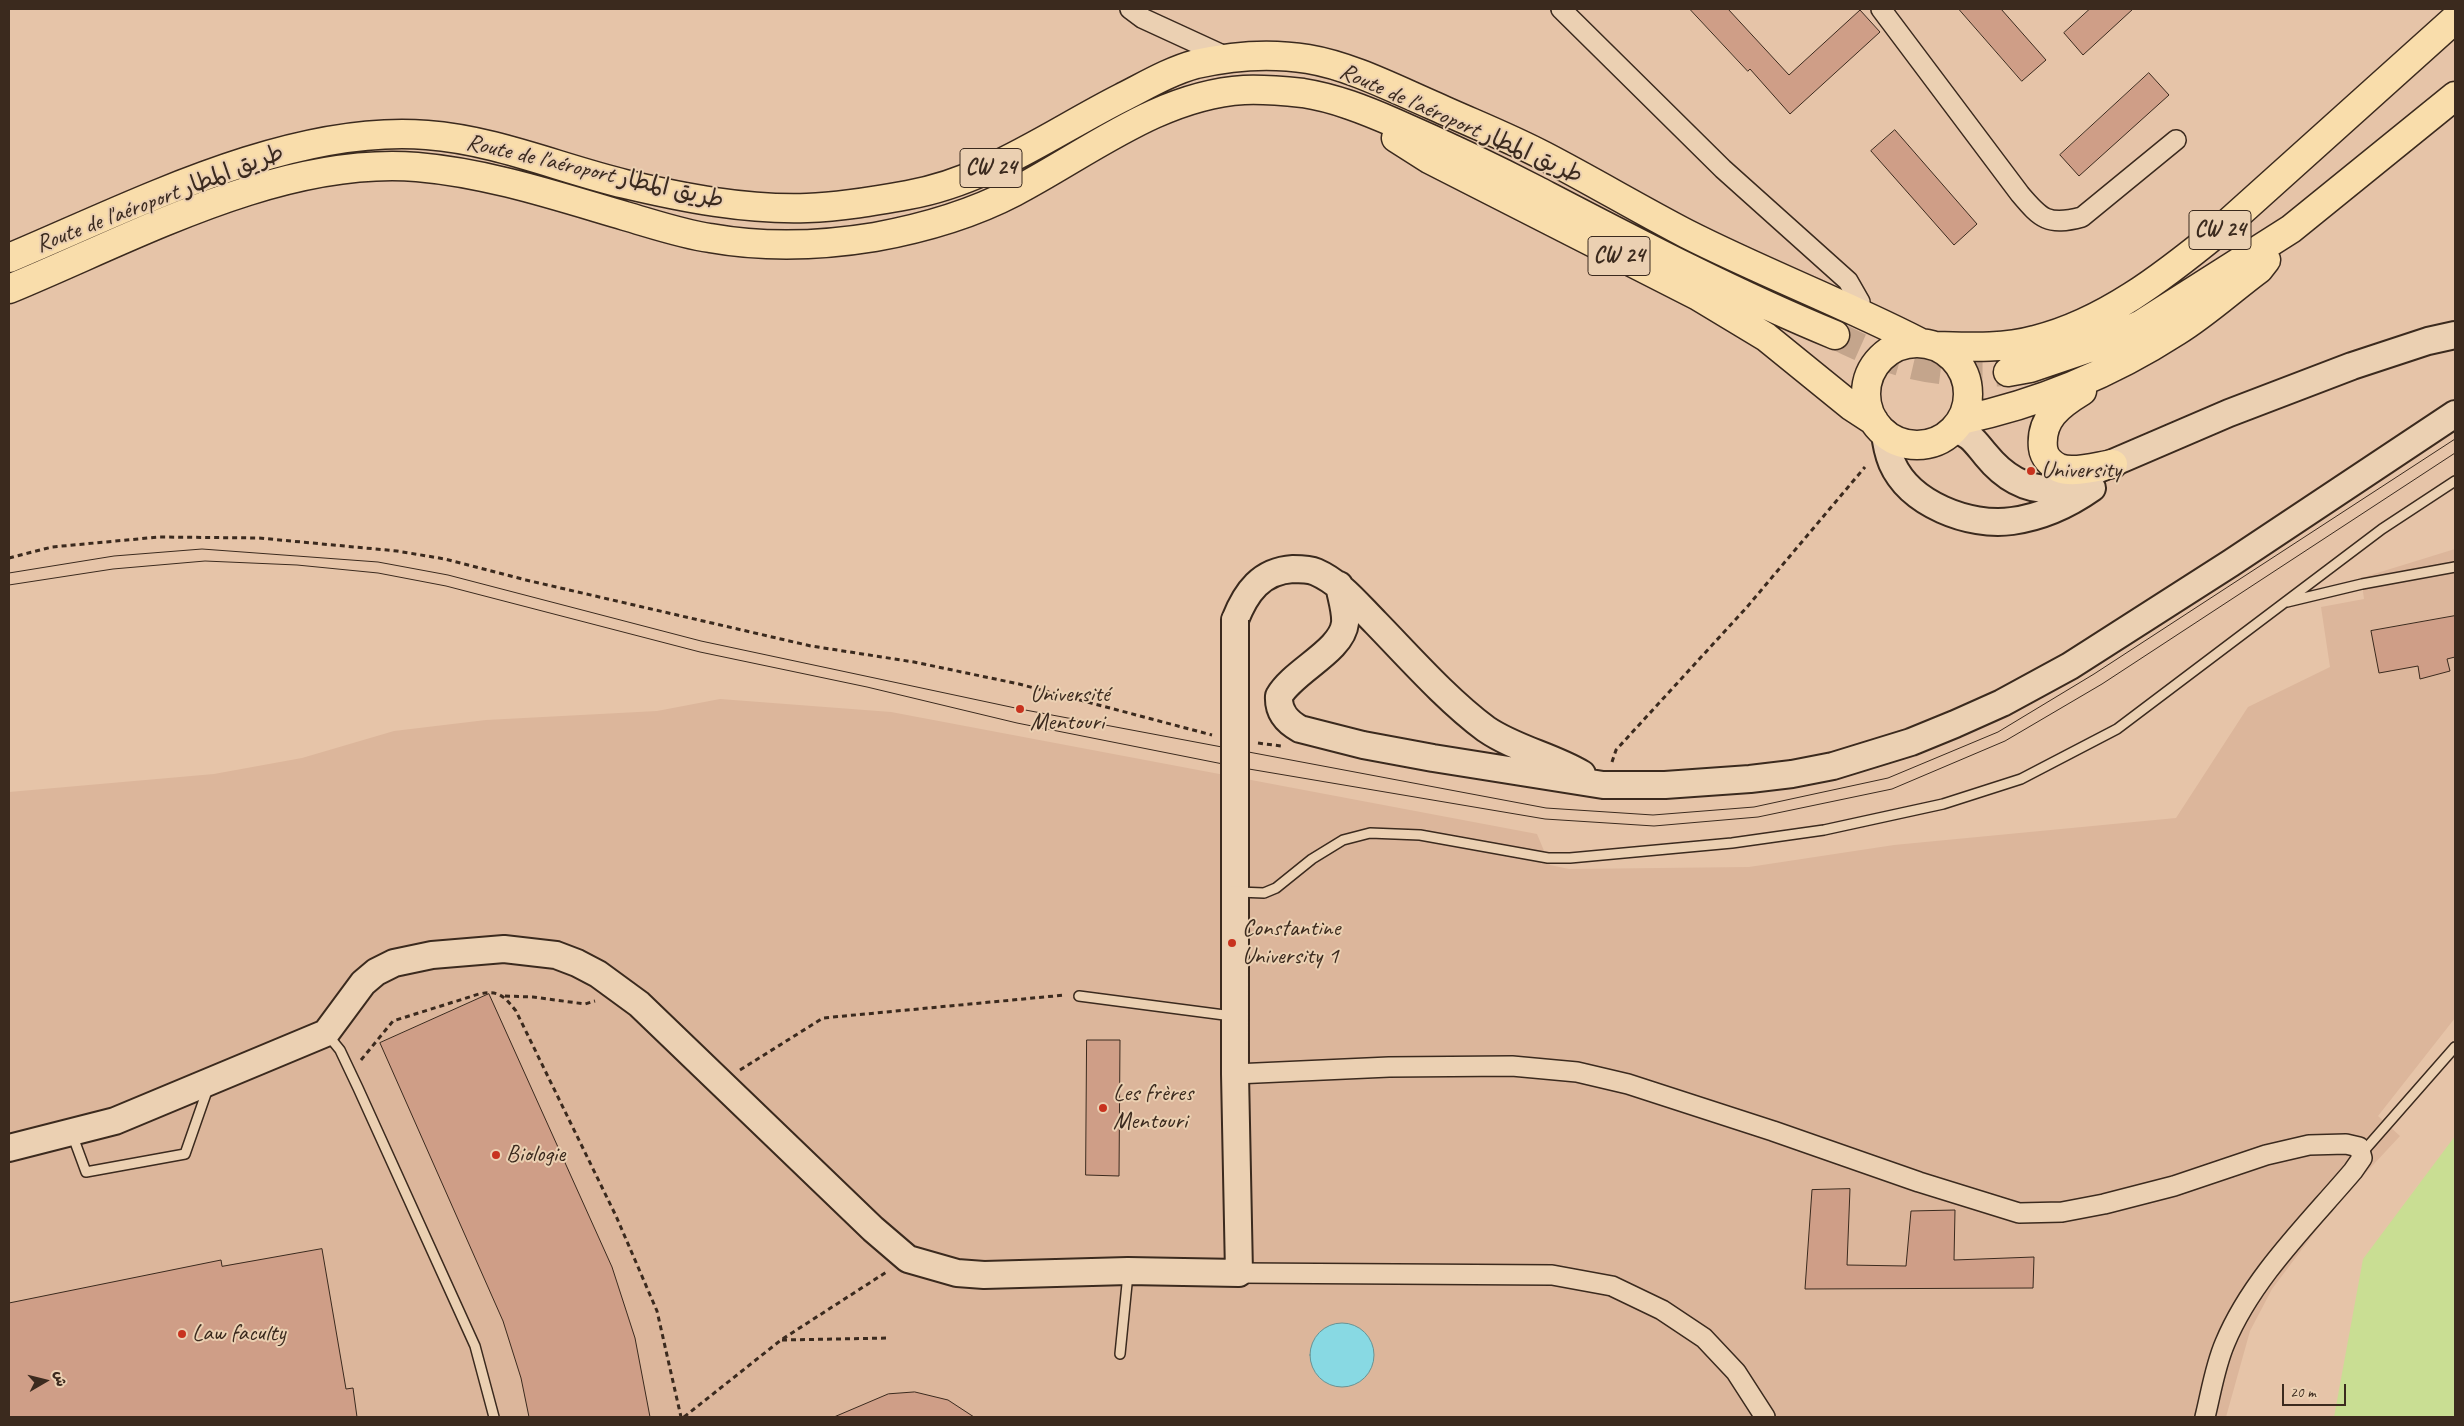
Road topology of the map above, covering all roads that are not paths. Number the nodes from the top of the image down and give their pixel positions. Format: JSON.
{"nodes":[{"id":1,"x":1130,"y":9,"type":"edge"},
{"id":2,"x":1561,"y":9,"type":"edge"},
{"id":3,"x":1881,"y":9,"type":"edge"},
{"id":4,"x":2455,"y":19,"type":"edge"},
{"id":5,"x":1232,"y":59,"type":"junction"},
{"id":6,"x":2455,"y":96,"type":"edge"},
{"id":7,"x":1355,"y":106,"type":"junction"},
{"id":8,"x":2176,"y":140,"type":"dead end"},
{"id":9,"x":2291,"y":229,"type":"junction"},
{"id":10,"x":9,"y":258,"type":"edge"},
{"id":11,"x":9,"y":289,"type":"edge"},
{"id":12,"x":1860,"y":314,"type":"junction"},
{"id":13,"x":1835,"y":335,"type":"tunnel mouth"},
{"id":14,"x":2455,"y":335,"type":"edge"},
{"id":15,"x":1928,"y":344,"type":"junction"},
{"id":16,"x":2128,"y":360,"type":"junction"},
{"id":17,"x":2008,"y":372,"type":"tunnel mouth"},
{"id":18,"x":2455,"y":414,"type":"edge"},
{"id":19,"x":1958,"y":424,"type":"junction"},
{"id":20,"x":1879,"y":427,"type":"junction"},
{"id":21,"x":2114,"y":464,"type":"junction"},
{"id":22,"x":2455,"y":481,"type":"edge"},
{"id":23,"x":2040,"y":488,"type":"junction"},
{"id":24,"x":2455,"y":568,"type":"edge"},
{"id":25,"x":1339,"y":585,"type":"junction"},
{"id":26,"x":2282,"y":602,"type":"junction"},
{"id":27,"x":1603,"y":785,"type":"junction"},
{"id":28,"x":1236,"y":883,"type":"junction"},
{"id":29,"x":1079,"y":996,"type":"road end"},
{"id":30,"x":1235,"y":1016,"type":"junction"},
{"id":31,"x":326,"y":1033,"type":"junction"},
{"id":32,"x":2455,"y":1047,"type":"edge"},
{"id":33,"x":1235,"y":1074,"type":"junction"},
{"id":34,"x":210,"y":1083,"type":"junction"},
{"id":35,"x":71,"y":1133,"type":"junction"},
{"id":36,"x":9,"y":1148,"type":"edge"},
{"id":37,"x":2362,"y":1153,"type":"junction"},
{"id":38,"x":1128,"y":1271,"type":"junction"},
{"id":39,"x":1239,"y":1272,"type":"junction"},
{"id":40,"x":1120,"y":1354,"type":"dead end"},
{"id":41,"x":494,"y":1417,"type":"edge"},
{"id":42,"x":1765,"y":1417,"type":"edge"},
{"id":43,"x":2205,"y":1417,"type":"edge"}],
"edges":[{"from":1,"to":5,"type":"street"},
{"from":2,"to":12,"type":"street"},
{"from":3,"to":8,"type":"street"},
{"from":4,"to":15,"type":"highway","name":"Route de l'aéroport طريق المطار","number":"CW 24"},
{"from":5,"to":10,"type":"highway","name":"Route de l'aéroport طريق المطار","number":"CW 24"},
{"from":5,"to":12,"type":"highway","name":"Route de l'aéroport طريق المطار","number":"CW 24"},
{"from":6,"to":9,"type":"highway","number":"CW 24"},
{"from":7,"to":11,"type":"highway","name":"Route de l'aéroport طريق المطار","number":"CW 24"},
{"from":7,"to":13,"type":"highway","name":"Route de l'aéroport طريق المطار","number":"CW 24"},
{"from":7,"to":20,"type":"highway","number":"CW 24"},
{"from":9,"to":16,"type":"highway","number":"CW 24"},
{"from":9,"to":17,"type":"highway","number":"CW 24"},
{"from":12,"to":15,"type":"highway","name":"Route de l'aéroport طريق المطار","number":"CW 24"},
{"from":14,"to":21,"type":"street"},
{"from":15,"to":19,"type":"highway"},
{"from":15,"to":20,"type":"highway"},
{"from":16,"to":19,"type":"highway","number":"CW 24"},
{"from":16,"to":23,"type":"highway"},
{"from":18,"to":27,"type":"street"},
{"from":19,"to":20,"type":"highway"},
{"from":19,"to":23,"type":"street"},
{"from":20,"to":23,"type":"street"},
{"from":21,"to":23,"type":"highway"},
{"from":21,"to":23,"type":"street"},
{"from":22,"to":26,"type":"lane"},
{"from":24,"to":26,"type":"lane"},
{"from":25,"to":27,"type":"street"},
{"from":25,"to":27,"type":"street"},
{"from":25,"to":28,"type":"street","bridge":true},
{"from":26,"to":28,"type":"lane"},
{"from":28,"to":30,"type":"street"},
{"from":29,"to":30,"type":"lane"},
{"from":30,"to":33,"type":"street"},
{"from":31,"to":34,"type":"street"},
{"from":31,"to":38,"type":"street"},
{"from":31,"to":41,"type":"lane"},
{"from":32,"to":37,"type":"lane"},
{"from":33,"to":37,"type":"street"},
{"from":33,"to":39,"type":"street"},
{"from":34,"to":35,"type":"street"},
{"from":34,"to":35,"type":"lane"},
{"from":35,"to":36,"type":"street"},
{"from":37,"to":43,"type":"street"},
{"from":38,"to":39,"type":"street"},
{"from":38,"to":40,"type":"lane"},
{"from":39,"to":42,"type":"street"}]}
